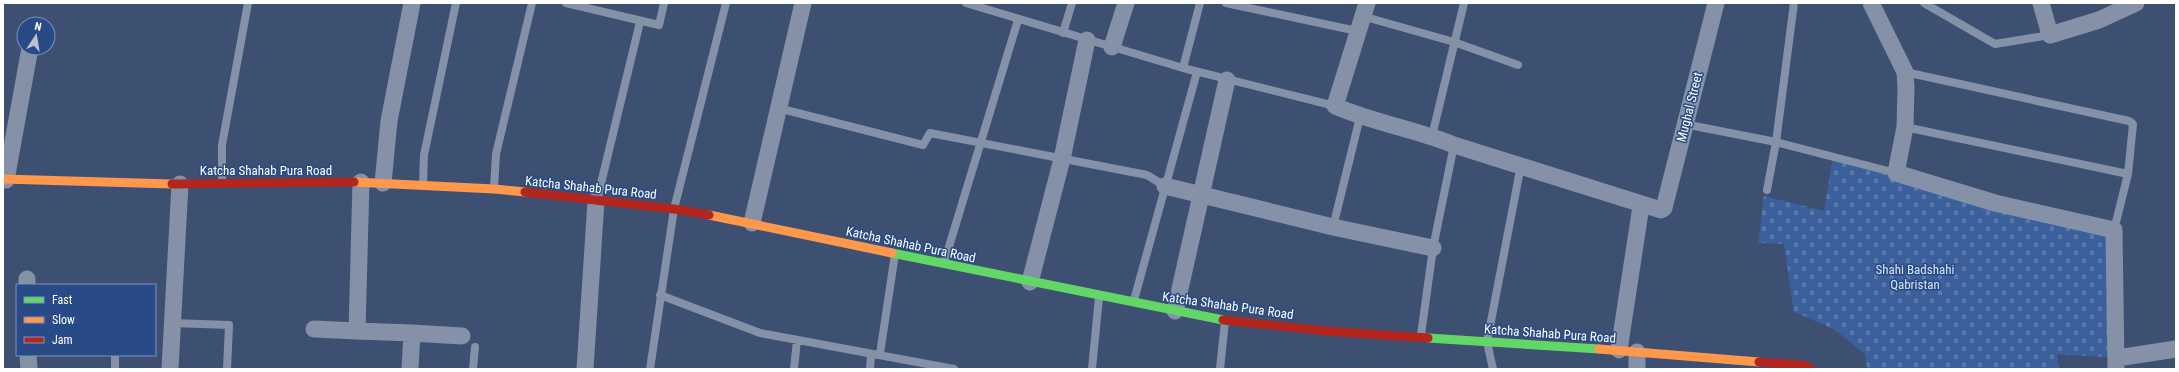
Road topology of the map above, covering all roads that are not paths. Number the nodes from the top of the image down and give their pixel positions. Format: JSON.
{"nodes":[{"id":1,"x":248,"y":3,"type":"edge"},
{"id":2,"x":412,"y":3,"type":"edge"},
{"id":3,"x":456,"y":3,"type":"edge"},
{"id":4,"x":532,"y":3,"type":"edge"},
{"id":5,"x":566,"y":3,"type":"edge"},
{"id":6,"x":664,"y":3,"type":"edge"},
{"id":7,"x":726,"y":3,"type":"edge"},
{"id":8,"x":803,"y":3,"type":"edge"},
{"id":9,"x":966,"y":3,"type":"edge"},
{"id":10,"x":1072,"y":3,"type":"edge"},
{"id":11,"x":1126,"y":3,"type":"edge"},
{"id":12,"x":1200,"y":3,"type":"edge"},
{"id":13,"x":1226,"y":3,"type":"edge"},
{"id":14,"x":1464,"y":3,"type":"edge"},
{"id":15,"x":1716,"y":3,"type":"edge"},
{"id":16,"x":1794,"y":3,"type":"edge"},
{"id":17,"x":1871,"y":3,"type":"edge"},
{"id":18,"x":1924,"y":3,"type":"edge"},
{"id":19,"x":2041,"y":3,"type":"edge"},
{"id":20,"x":2136,"y":3,"type":"edge"},
{"id":21,"x":1362,"y":17,"type":"edge"},
{"id":22,"x":1018,"y":20,"type":"junction"},
{"id":23,"x":640,"y":22,"type":"junction"},
{"id":24,"x":1063,"y":33,"type":"junction"},
{"id":25,"x":2050,"y":35,"type":"junction"},
{"id":26,"x":1088,"y":40,"type":"junction"},
{"id":27,"x":1454,"y":42,"type":"junction"},
{"id":28,"x":1112,"y":48,"type":"junction"},
{"id":29,"x":28,"y":56,"type":"edge"},
{"id":30,"x":1518,"y":65,"type":"dead end"},
{"id":31,"x":1183,"y":68,"type":"junction"},
{"id":32,"x":1197,"y":72,"type":"junction"},
{"id":33,"x":1905,"y":72,"type":"junction"},
{"id":34,"x":1227,"y":80,"type":"junction"},
{"id":35,"x":1335,"y":106,"type":"junction"},
{"id":36,"x":778,"y":108,"type":"junction"},
{"id":37,"x":1360,"y":117,"type":"junction"},
{"id":38,"x":1684,"y":124,"type":"junction"},
{"id":39,"x":1905,"y":128,"type":"junction"},
{"id":40,"x":1432,"y":136,"type":"junction"},
{"id":41,"x":1776,"y":142,"type":"junction"},
{"id":42,"x":980,"y":143,"type":"junction"},
{"id":43,"x":1454,"y":145,"type":"junction"},
{"id":44,"x":1062,"y":159,"type":"junction"},
{"id":45,"x":1522,"y":165,"type":"junction"},
{"id":46,"x":1896,"y":173,"type":"junction"},
{"id":47,"x":2128,"y":174,"type":"junction"},
{"id":48,"x":5,"y":180,"type":"edge"},
{"id":49,"x":361,"y":182,"type":"junction"},
{"id":50,"x":383,"y":183,"type":"junction"},
{"id":51,"x":180,"y":184,"type":"junction"},
{"id":52,"x":222,"y":184,"type":"junction"},
{"id":53,"x":423,"y":185,"type":"junction"},
{"id":54,"x":1165,"y":186,"type":"junction"},
{"id":55,"x":494,"y":189,"type":"junction"},
{"id":56,"x":1767,"y":190,"type":"dead end"},
{"id":57,"x":1201,"y":196,"type":"junction"},
{"id":58,"x":596,"y":201,"type":"junction"},
{"id":59,"x":1641,"y":206,"type":"junction"},
{"id":60,"x":674,"y":209,"type":"junction"},
{"id":61,"x":752,"y":223,"type":"junction"},
{"id":62,"x":1332,"y":227,"type":"junction"},
{"id":63,"x":2114,"y":230,"type":"junction"},
{"id":64,"x":1433,"y":248,"type":"junction"},
{"id":65,"x":895,"y":254,"type":"junction"},
{"id":66,"x":944,"y":264,"type":"junction"},
{"id":67,"x":1030,"y":282,"type":"junction"},
{"id":68,"x":660,"y":295,"type":"junction"},
{"id":69,"x":1099,"y":296,"type":"junction"},
{"id":70,"x":1133,"y":303,"type":"junction"},
{"id":71,"x":1175,"y":311,"type":"junction"},
{"id":72,"x":1225,"y":320,"type":"junction"},
{"id":73,"x":172,"y":323,"type":"junction"},
{"id":74,"x":314,"y":329,"type":"dead end"},
{"id":75,"x":357,"y":331,"type":"junction"},
{"id":76,"x":412,"y":333,"type":"junction"},
{"id":77,"x":1420,"y":338,"type":"junction"},
{"id":78,"x":797,"y":340,"type":"junction"},
{"id":79,"x":469,"y":342,"type":"joint"},
{"id":80,"x":1487,"y":342,"type":"junction"},
{"id":81,"x":2176,"y":349,"type":"edge"},
{"id":82,"x":1619,"y":350,"type":"junction"},
{"id":83,"x":880,"y":354,"type":"junction"},
{"id":84,"x":871,"y":355,"type":"junction"},
{"id":85,"x":28,"y":356,"type":"edge"},
{"id":86,"x":115,"y":356,"type":"edge"},
{"id":87,"x":1637,"y":361,"type":"edge"},
{"id":88,"x":2117,"y":364,"type":"edge"},
{"id":89,"x":29,"y":369,"type":"edge"},
{"id":90,"x":115,"y":369,"type":"edge"},
{"id":91,"x":170,"y":369,"type":"edge"},
{"id":92,"x":227,"y":369,"type":"edge"},
{"id":93,"x":410,"y":369,"type":"edge"},
{"id":94,"x":473,"y":369,"type":"edge"},
{"id":95,"x":585,"y":369,"type":"edge"},
{"id":96,"x":650,"y":369,"type":"edge"},
{"id":97,"x":794,"y":369,"type":"edge"},
{"id":98,"x":870,"y":369,"type":"edge"},
{"id":99,"x":954,"y":369,"type":"edge"},
{"id":100,"x":1092,"y":369,"type":"edge"},
{"id":101,"x":1220,"y":369,"type":"edge"},
{"id":102,"x":1493,"y":369,"type":"edge"},
{"id":103,"x":1811,"y":369,"type":"edge"}],
"edges":[{"from":1,"to":52,"type":"lane"},
{"from":2,"to":50,"type":"street"},
{"from":3,"to":53,"type":"lane"},
{"from":4,"to":55,"type":"lane"},
{"from":5,"to":23,"type":"lane"},
{"from":6,"to":23,"type":"lane"},
{"from":7,"to":60,"type":"lane"},
{"from":8,"to":36,"type":"street"},
{"from":9,"to":22,"type":"lane"},
{"from":10,"to":24,"type":"lane"},
{"from":11,"to":28,"type":"street"},
{"from":12,"to":31,"type":"lane"},
{"from":13,"to":21,"type":"lane"},
{"from":14,"to":27,"type":"lane"},
{"from":15,"to":38,"type":"street","name":"Mughal Street"},
{"from":16,"to":41,"type":"lane"},
{"from":17,"to":33,"type":"street"},
{"from":18,"to":25,"type":"lane"},
{"from":19,"to":25,"type":"street"},
{"from":20,"to":25,"type":"street"},
{"from":21,"to":27,"type":"lane"},
{"from":21,"to":35,"type":"street"},
{"from":22,"to":24,"type":"lane"},
{"from":22,"to":42,"type":"lane"},
{"from":23,"to":58,"type":"lane"},
{"from":24,"to":26,"type":"lane"},
{"from":26,"to":28,"type":"lane"},
{"from":26,"to":44,"type":"street"},
{"from":27,"to":30,"type":"lane"},
{"from":27,"to":40,"type":"lane"},
{"from":28,"to":31,"type":"lane"},
{"from":29,"to":48,"type":"street"},
{"from":31,"to":32,"type":"lane"},
{"from":32,"to":34,"type":"lane"},
{"from":32,"to":54,"type":"lane"},
{"from":33,"to":39,"type":"street"},
{"from":33,"to":47,"type":"lane"},
{"from":34,"to":35,"type":"lane"},
{"from":34,"to":57,"type":"street"},
{"from":35,"to":37,"type":"street"},
{"from":36,"to":42,"type":"lane"},
{"from":36,"to":61,"type":"street"},
{"from":37,"to":40,"type":"street"},
{"from":37,"to":62,"type":"lane"},
{"from":38,"to":41,"type":"lane"},
{"from":38,"to":59,"type":"street","name":"Mughal Street"},
{"from":39,"to":46,"type":"street"},
{"from":39,"to":47,"type":"lane"},
{"from":40,"to":43,"type":"street"},
{"from":41,"to":46,"type":"lane"},
{"from":41,"to":56,"type":"lane"},
{"from":42,"to":44,"type":"lane"},
{"from":42,"to":66,"type":"lane"},
{"from":43,"to":45,"type":"street"},
{"from":43,"to":64,"type":"lane"},
{"from":44,"to":54,"type":"lane"},
{"from":44,"to":67,"type":"street"},
{"from":45,"to":59,"type":"street"},
{"from":45,"to":80,"type":"lane"},
{"from":46,"to":63,"type":"street"},
{"from":47,"to":63,"type":"lane"},
{"from":48,"to":51,"type":"street","name":"Katcha Shahab Pura Road"},
{"from":49,"to":50,"type":"street","name":"Katcha Shahab Pura Road"},
{"from":49,"to":52,"type":"street","name":"Katcha Shahab Pura Road"},
{"from":49,"to":75,"type":"street"},
{"from":50,"to":53,"type":"street","name":"Katcha Shahab Pura Road"},
{"from":51,"to":52,"type":"street","name":"Katcha Shahab Pura Road"},
{"from":51,"to":73,"type":"street"},
{"from":53,"to":55,"type":"street","name":"Katcha Shahab Pura Road"},
{"from":54,"to":57,"type":"street"},
{"from":54,"to":70,"type":"lane"},
{"from":55,"to":58,"type":"street","name":"Katcha Shahab Pura Road"},
{"from":57,"to":62,"type":"street"},
{"from":57,"to":71,"type":"street"},
{"from":58,"to":60,"type":"street","name":"Katcha Shahab Pura Road"},
{"from":58,"to":95,"type":"street"},
{"from":59,"to":82,"type":"street"},
{"from":60,"to":61,"type":"street","name":"Katcha Shahab Pura Road"},
{"from":60,"to":68,"type":"lane"},
{"from":61,"to":65,"type":"street","name":"Katcha Shahab Pura Road"},
{"from":62,"to":64,"type":"street"},
{"from":63,"to":88,"type":"street"},
{"from":64,"to":77,"type":"lane"},
{"from":65,"to":66,"type":"street","name":"Katcha Shahab Pura Road"},
{"from":65,"to":83,"type":"lane"},
{"from":66,"to":67,"type":"street","name":"Katcha Shahab Pura Road"},
{"from":67,"to":69,"type":"street","name":"Katcha Shahab Pura Road"},
{"from":68,"to":78,"type":"lane"},
{"from":68,"to":96,"type":"lane"},
{"from":69,"to":70,"type":"street","name":"Katcha Shahab Pura Road"},
{"from":69,"to":100,"type":"lane"},
{"from":70,"to":71,"type":"street","name":"Katcha Shahab Pura Road"},
{"from":71,"to":72,"type":"street","name":"Katcha Shahab Pura Road"},
{"from":72,"to":77,"type":"street","name":"Katcha Shahab Pura Road"},
{"from":72,"to":101,"type":"lane"},
{"from":73,"to":91,"type":"street"},
{"from":73,"to":92,"type":"lane"},
{"from":74,"to":75,"type":"street"},
{"from":75,"to":76,"type":"street"},
{"from":76,"to":79,"type":"street"},
{"from":76,"to":93,"type":"street"},
{"from":77,"to":80,"type":"street","name":"Katcha Shahab Pura Road"},
{"from":78,"to":84,"type":"lane"},
{"from":78,"to":97,"type":"lane"},
{"from":79,"to":94,"type":"lane"},
{"from":80,"to":82,"type":"street","name":"Katcha Shahab Pura Road"},
{"from":80,"to":102,"type":"lane"},
{"from":81,"to":88,"type":"street"},
{"from":82,"to":87,"type":"street","name":"Katcha Shahab Pura Road"},
{"from":83,"to":84,"type":"lane"},
{"from":83,"to":99,"type":"lane"},
{"from":84,"to":98,"type":"lane"},
{"from":85,"to":89,"type":"street"},
{"from":86,"to":90,"type":"lane"},
{"from":87,"to":103,"type":"street","name":"Katcha Shahab Pura Road"}]}
